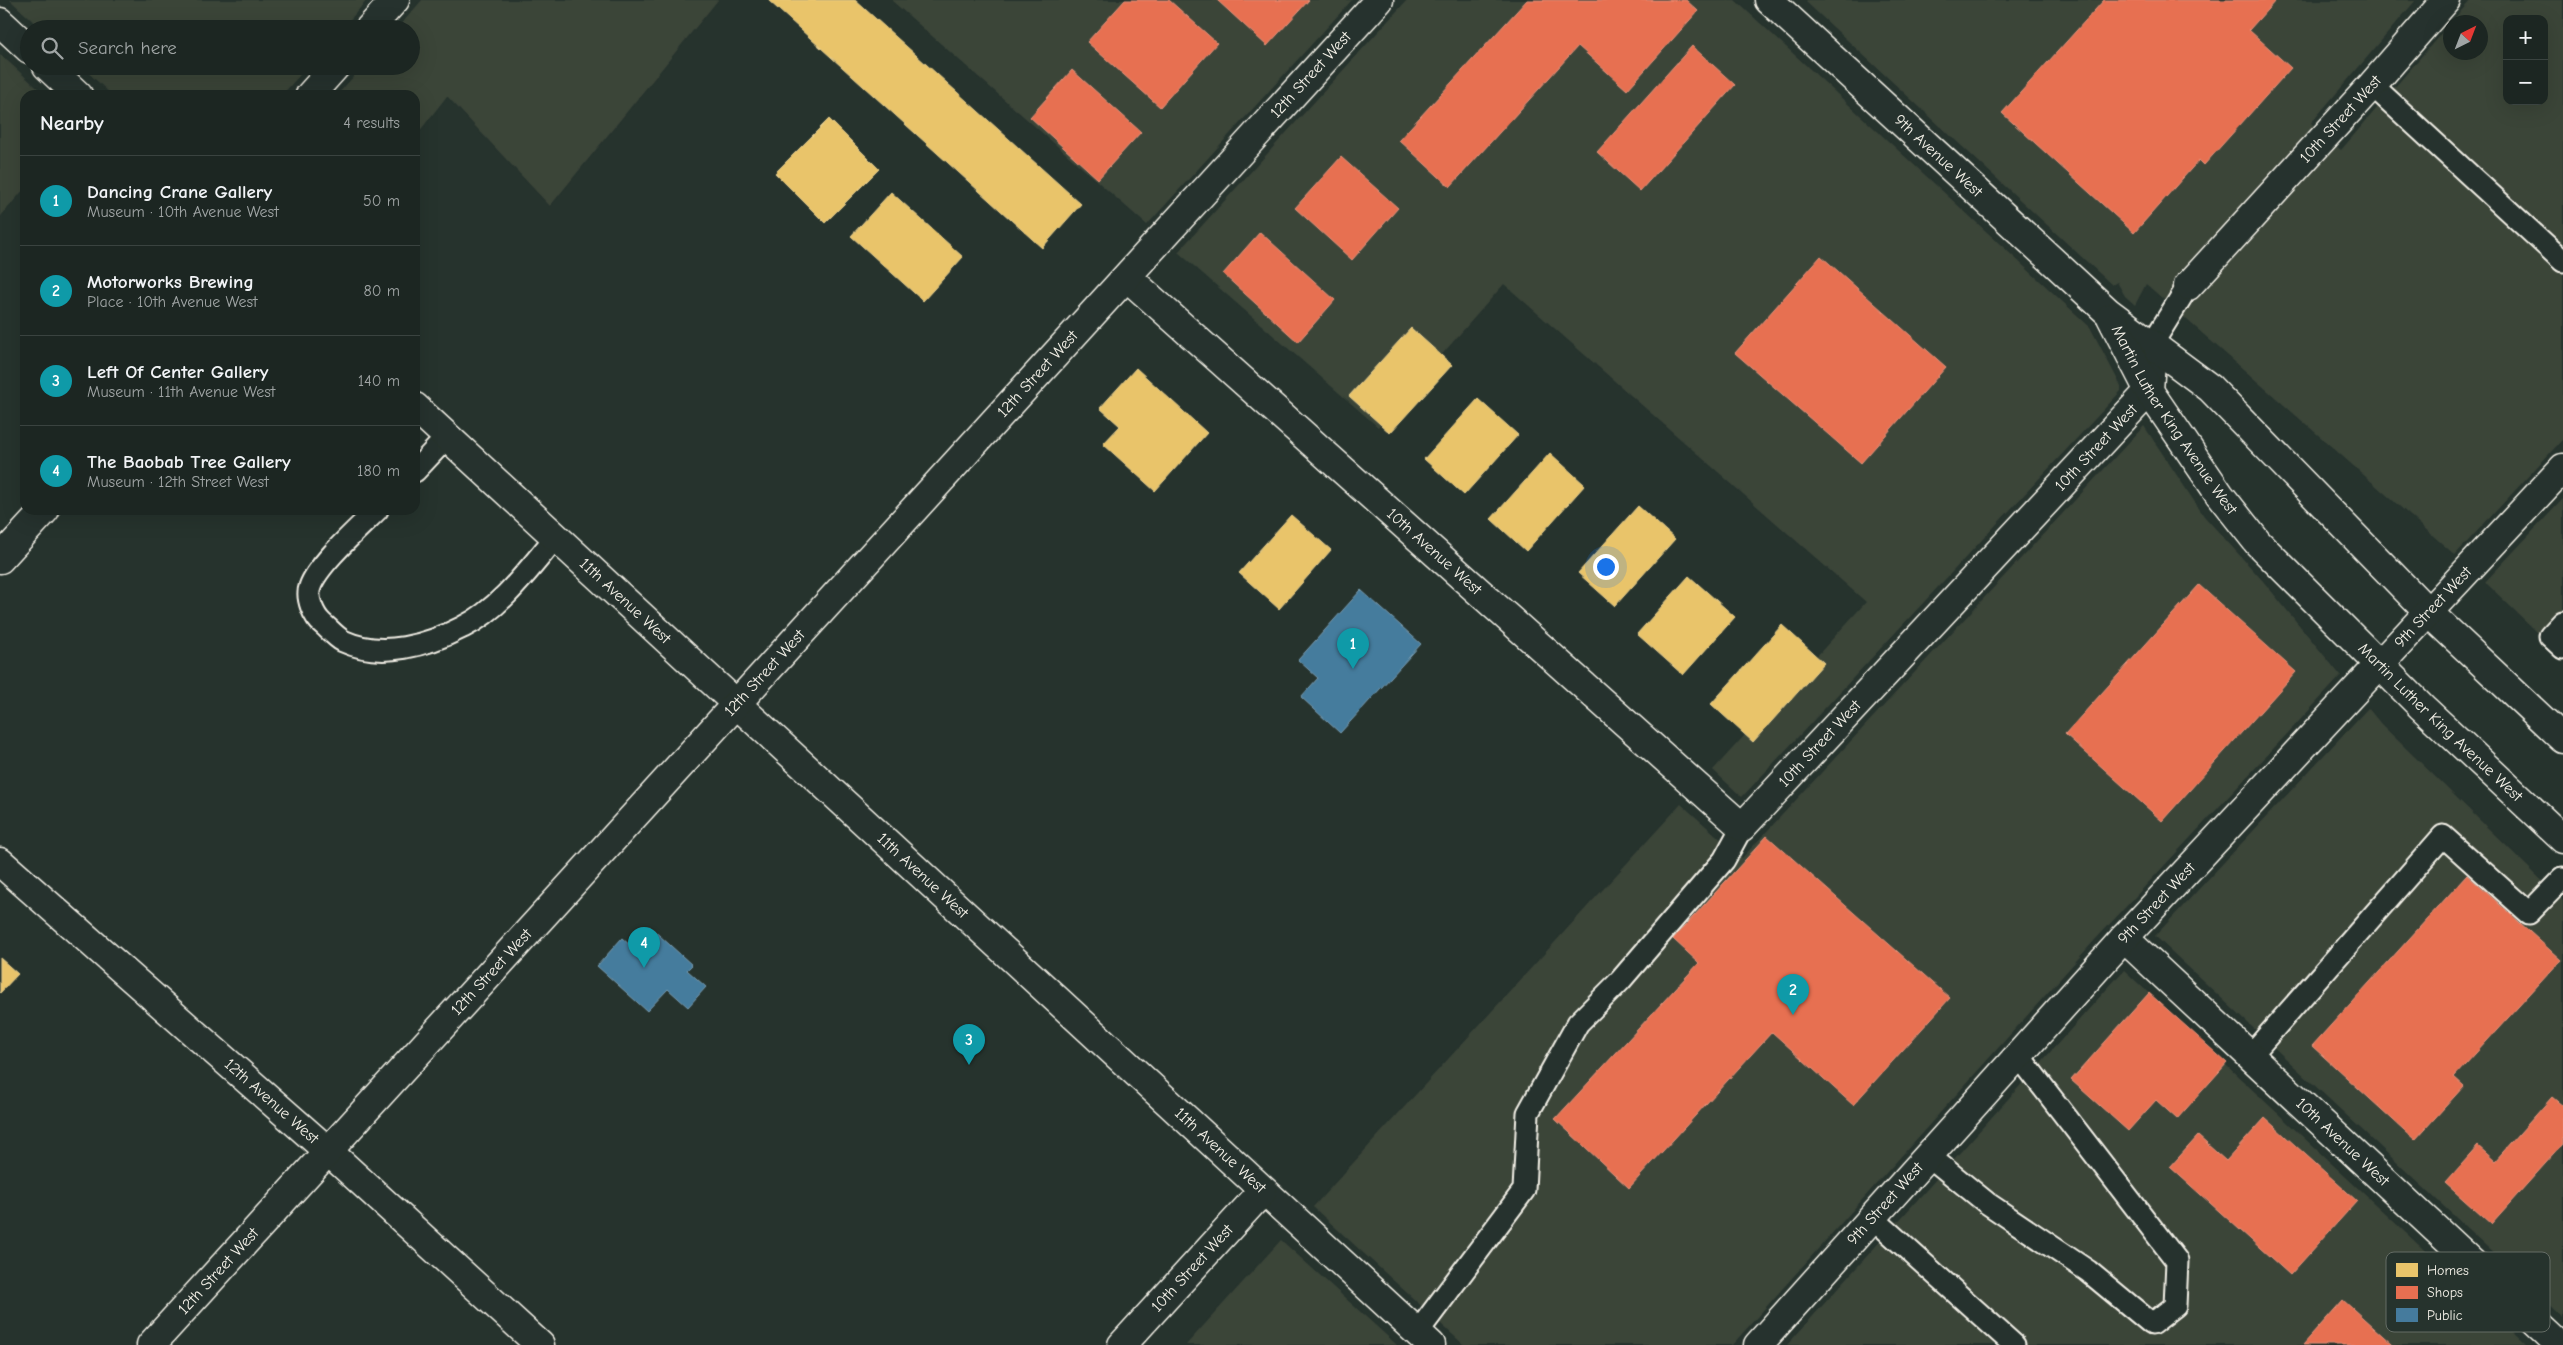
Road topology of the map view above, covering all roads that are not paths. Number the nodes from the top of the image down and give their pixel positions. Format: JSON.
{"nodes":[{"id":1,"x":395,"y":0,"type":"edge"},
{"id":2,"x":1379,"y":0,"type":"edge"},
{"id":3,"x":2446,"y":0,"type":"edge"},
{"id":4,"x":1775,"y":2,"type":"edge"},
{"id":5,"x":377,"y":20,"type":"edge"},
{"id":6,"x":0,"y":22,"type":"edge"},
{"id":7,"x":20,"y":41,"type":"edge"},
{"id":8,"x":57,"y":75,"type":"edge"},
{"id":9,"x":328,"y":75,"type":"edge"},
{"id":10,"x":2372,"y":85,"type":"junction"},
{"id":11,"x":73,"y":90,"type":"edge"},
{"id":12,"x":314,"y":90,"type":"edge"},
{"id":13,"x":2563,"y":261,"type":"edge"},
{"id":14,"x":1127,"y":277,"type":"junction"},
{"id":15,"x":2188,"y":286,"type":"joint"},
{"id":16,"x":2108,"y":312,"type":"junction"},
{"id":17,"x":2152,"y":344,"type":"junction"},
{"id":18,"x":2149,"y":391,"type":"junction"},
{"id":19,"x":420,"y":412,"type":"edge"},
{"id":20,"x":447,"y":437,"type":"junction"},
{"id":21,"x":420,"y":466,"type":"edge"},
{"id":22,"x":2563,"y":468,"type":"edge"},
{"id":23,"x":40,"y":515,"type":"edge"},
{"id":24,"x":372,"y":515,"type":"edge"},
{"id":25,"x":555,"y":538,"type":"junction"},
{"id":26,"x":0,"y":559,"type":"edge"},
{"id":27,"x":2428,"y":612,"type":"junction"},
{"id":28,"x":2563,"y":622,"type":"edge"},
{"id":29,"x":2563,"y":648,"type":"edge"},
{"id":30,"x":2380,"y":665,"type":"junction"},
{"id":31,"x":736,"y":706,"type":"junction"},
{"id":32,"x":2563,"y":739,"type":"edge"},
{"id":33,"x":1742,"y":827,"type":"junction"},
{"id":34,"x":2563,"y":839,"type":"edge"},
{"id":35,"x":0,"y":862,"type":"edge"},
{"id":36,"x":2563,"y":878,"type":"edge"},
{"id":37,"x":2124,"y":938,"type":"junction"},
{"id":38,"x":2019,"y":1056,"type":"junction"},
{"id":39,"x":2250,"y":1056,"type":"junction"},
{"id":40,"x":328,"y":1152,"type":"junction"},
{"id":41,"x":1930,"y":1156,"type":"junction"},
{"id":42,"x":1262,"y":1192,"type":"junction"},
{"id":43,"x":1873,"y":1218,"type":"junction"},
{"id":44,"x":2460,"y":1252,"type":"edge"},
{"id":45,"x":2546,"y":1332,"type":"edge"},
{"id":46,"x":1424,"y":1339,"type":"edge"},
{"id":47,"x":151,"y":1345,"type":"edge"},
{"id":48,"x":540,"y":1345,"type":"edge"},
{"id":49,"x":1122,"y":1345,"type":"edge"},
{"id":50,"x":1758,"y":1345,"type":"edge"},
{"id":51,"x":2014,"y":1345,"type":"edge"},
{"id":52,"x":2560,"y":1345,"type":"edge"}],
"edges":[{"from":1,"to":5,"type":"street"},
{"from":2,"to":14,"type":"street","name":"12th Street West"},
{"from":3,"to":10,"type":"street","name":"10th Street West"},
{"from":4,"to":16,"type":"street","name":"9th Avenue West"},
{"from":6,"to":7,"type":"street"},
{"from":8,"to":11,"type":"street"},
{"from":9,"to":12,"type":"street"},
{"from":10,"to":13,"type":"lane"},
{"from":10,"to":15,"type":"street","name":"10th Street West"},
{"from":14,"to":31,"type":"street","name":"12th Street West"},
{"from":14,"to":33,"type":"street","name":"10th Avenue West"},
{"from":15,"to":17,"type":"lane","name":"10th Street West"},
{"from":16,"to":17,"type":"street","name":"Martin Luther King Avenue West"},
{"from":16,"to":18,"type":"street","name":"Martin Luther King Avenue West"},
{"from":17,"to":18,"type":"street","name":"10th Street West"},
{"from":17,"to":27,"type":"street","name":"Martin Luther King Avenue West"},
{"from":18,"to":30,"type":"street","name":"Martin Luther King Avenue West"},
{"from":18,"to":33,"type":"street","name":"10th Street West"},
{"from":19,"to":20,"type":"street","name":"11th Avenue West"},
{"from":20,"to":21,"type":"lane"},
{"from":20,"to":25,"type":"street","name":"11th Avenue West"},
{"from":22,"to":27,"type":"street","name":"9th Street West"},
{"from":23,"to":26,"type":"street"},
{"from":24,"to":25,"type":"lane"},
{"from":25,"to":31,"type":"street","name":"11th Avenue West"},
{"from":27,"to":30,"type":"street","name":"9th Street West"},
{"from":27,"to":32,"type":"street","name":"Martin Luther King Avenue West"},
{"from":28,"to":29,"type":"lane"},
{"from":30,"to":34,"type":"street","name":"Martin Luther King Avenue West"},
{"from":30,"to":37,"type":"street","name":"9th Street West"},
{"from":31,"to":40,"type":"street","name":"12th Street West"},
{"from":31,"to":42,"type":"street","name":"11th Avenue West"},
{"from":33,"to":46,"type":"lane"},
{"from":35,"to":40,"type":"street","name":"12th Avenue West"},
{"from":36,"to":39,"type":"lane"},
{"from":37,"to":38,"type":"street","name":"9th Street West"},
{"from":37,"to":39,"type":"street","name":"10th Avenue West"},
{"from":38,"to":41,"type":"street","name":"9th Street West"},
{"from":38,"to":41,"type":"lane"},
{"from":39,"to":44,"type":"street","name":"10th Avenue West"},
{"from":40,"to":47,"type":"street","name":"12th Street West"},
{"from":40,"to":48,"type":"street","name":"12th Avenue West"},
{"from":41,"to":43,"type":"street","name":"9th Street West"},
{"from":42,"to":46,"type":"street","name":"11th Avenue West"},
{"from":42,"to":49,"type":"street","name":"10th Street West"},
{"from":43,"to":50,"type":"street","name":"9th Street West"},
{"from":43,"to":51,"type":"lane"},
{"from":45,"to":52,"type":"street","name":"10th Avenue West"}]}
